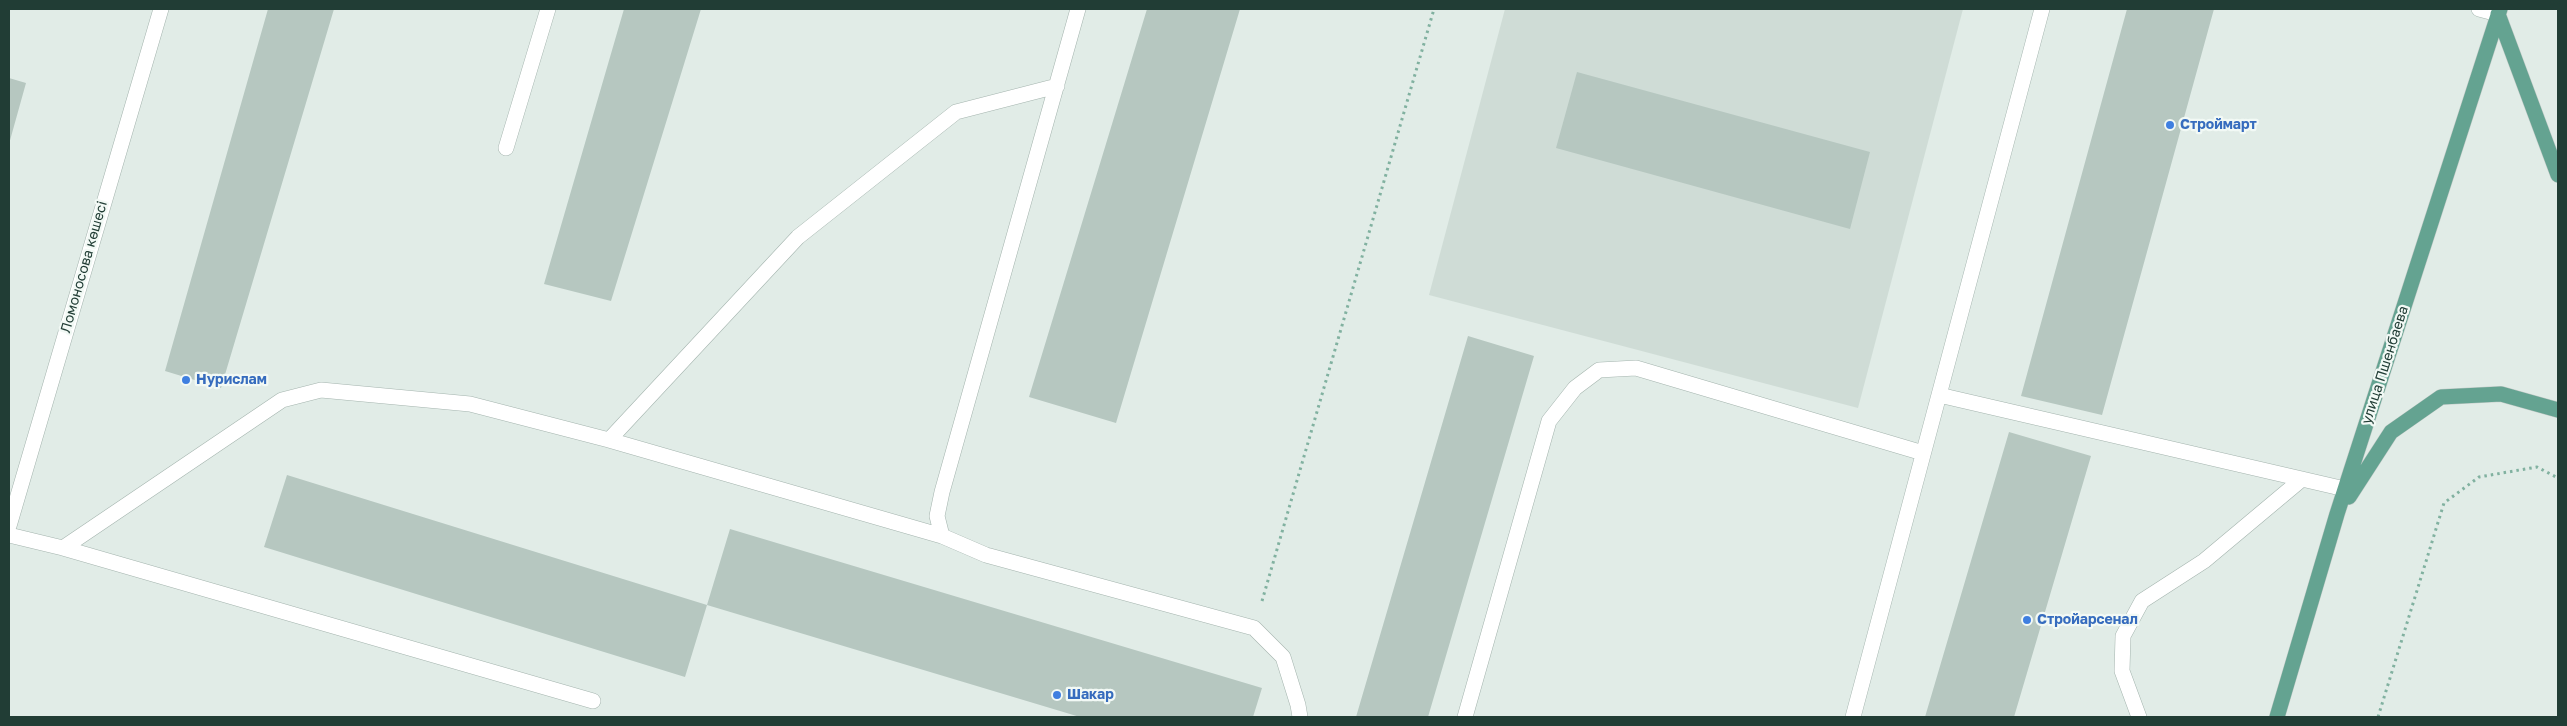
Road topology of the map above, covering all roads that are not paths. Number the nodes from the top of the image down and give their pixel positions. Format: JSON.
{"nodes":[{"id":1,"x":161,"y":9,"type":"edge"},
{"id":2,"x":548,"y":9,"type":"edge"},
{"id":3,"x":1078,"y":9,"type":"edge"},
{"id":4,"x":2042,"y":9,"type":"edge"},
{"id":5,"x":2479,"y":9,"type":"edge"},
{"id":6,"x":2499,"y":11,"type":"edge"},
{"id":7,"x":1056,"y":86,"type":"junction"},
{"id":8,"x":506,"y":148,"type":"dead end"},
{"id":9,"x":2558,"y":175,"type":"edge"},
{"id":10,"x":1939,"y":395,"type":"junction"},
{"id":11,"x":2558,"y":410,"type":"edge"},
{"id":12,"x":609,"y":440,"type":"junction"},
{"id":13,"x":1923,"y":453,"type":"junction"},
{"id":14,"x":2302,"y":479,"type":"junction"},
{"id":15,"x":2346,"y":489,"type":"junction"},
{"id":16,"x":2337,"y":514,"type":"junction"},
{"id":17,"x":9,"y":526,"type":"edge"},
{"id":18,"x":9,"y":535,"type":"edge"},
{"id":19,"x":942,"y":536,"type":"junction"},
{"id":20,"x":63,"y":548,"type":"junction"},
{"id":21,"x":593,"y":701,"type":"dead end"},
{"id":22,"x":1300,"y":717,"type":"edge"},
{"id":23,"x":1465,"y":717,"type":"edge"},
{"id":24,"x":1853,"y":717,"type":"edge"},
{"id":25,"x":2139,"y":717,"type":"edge"},
{"id":26,"x":2277,"y":717,"type":"edge"}],
"edges":[{"from":1,"to":17,"type":"street","name":"Ломоносова көшесі"},
{"from":2,"to":8,"type":"street"},
{"from":3,"to":7,"type":"street"},
{"from":4,"to":10,"type":"street"},
{"from":5,"to":6,"type":"street"},
{"from":6,"to":9,"type":"main road"},
{"from":6,"to":15,"type":"main road","name":"улица Пшенбаева"},
{"from":7,"to":12,"type":"street"},
{"from":7,"to":19,"type":"street"},
{"from":10,"to":13,"type":"street"},
{"from":10,"to":14,"type":"street"},
{"from":11,"to":16,"type":"main road"},
{"from":12,"to":19,"type":"street"},
{"from":12,"to":20,"type":"street"},
{"from":13,"to":23,"type":"street"},
{"from":13,"to":24,"type":"street"},
{"from":14,"to":15,"type":"street"},
{"from":14,"to":25,"type":"street"},
{"from":15,"to":16,"type":"main road","name":"улица Пшенбаева"},
{"from":16,"to":26,"type":"main road","name":"улица Пшенбаева"},
{"from":18,"to":20,"type":"street"},
{"from":19,"to":22,"type":"street"},
{"from":20,"to":21,"type":"street"}]}
